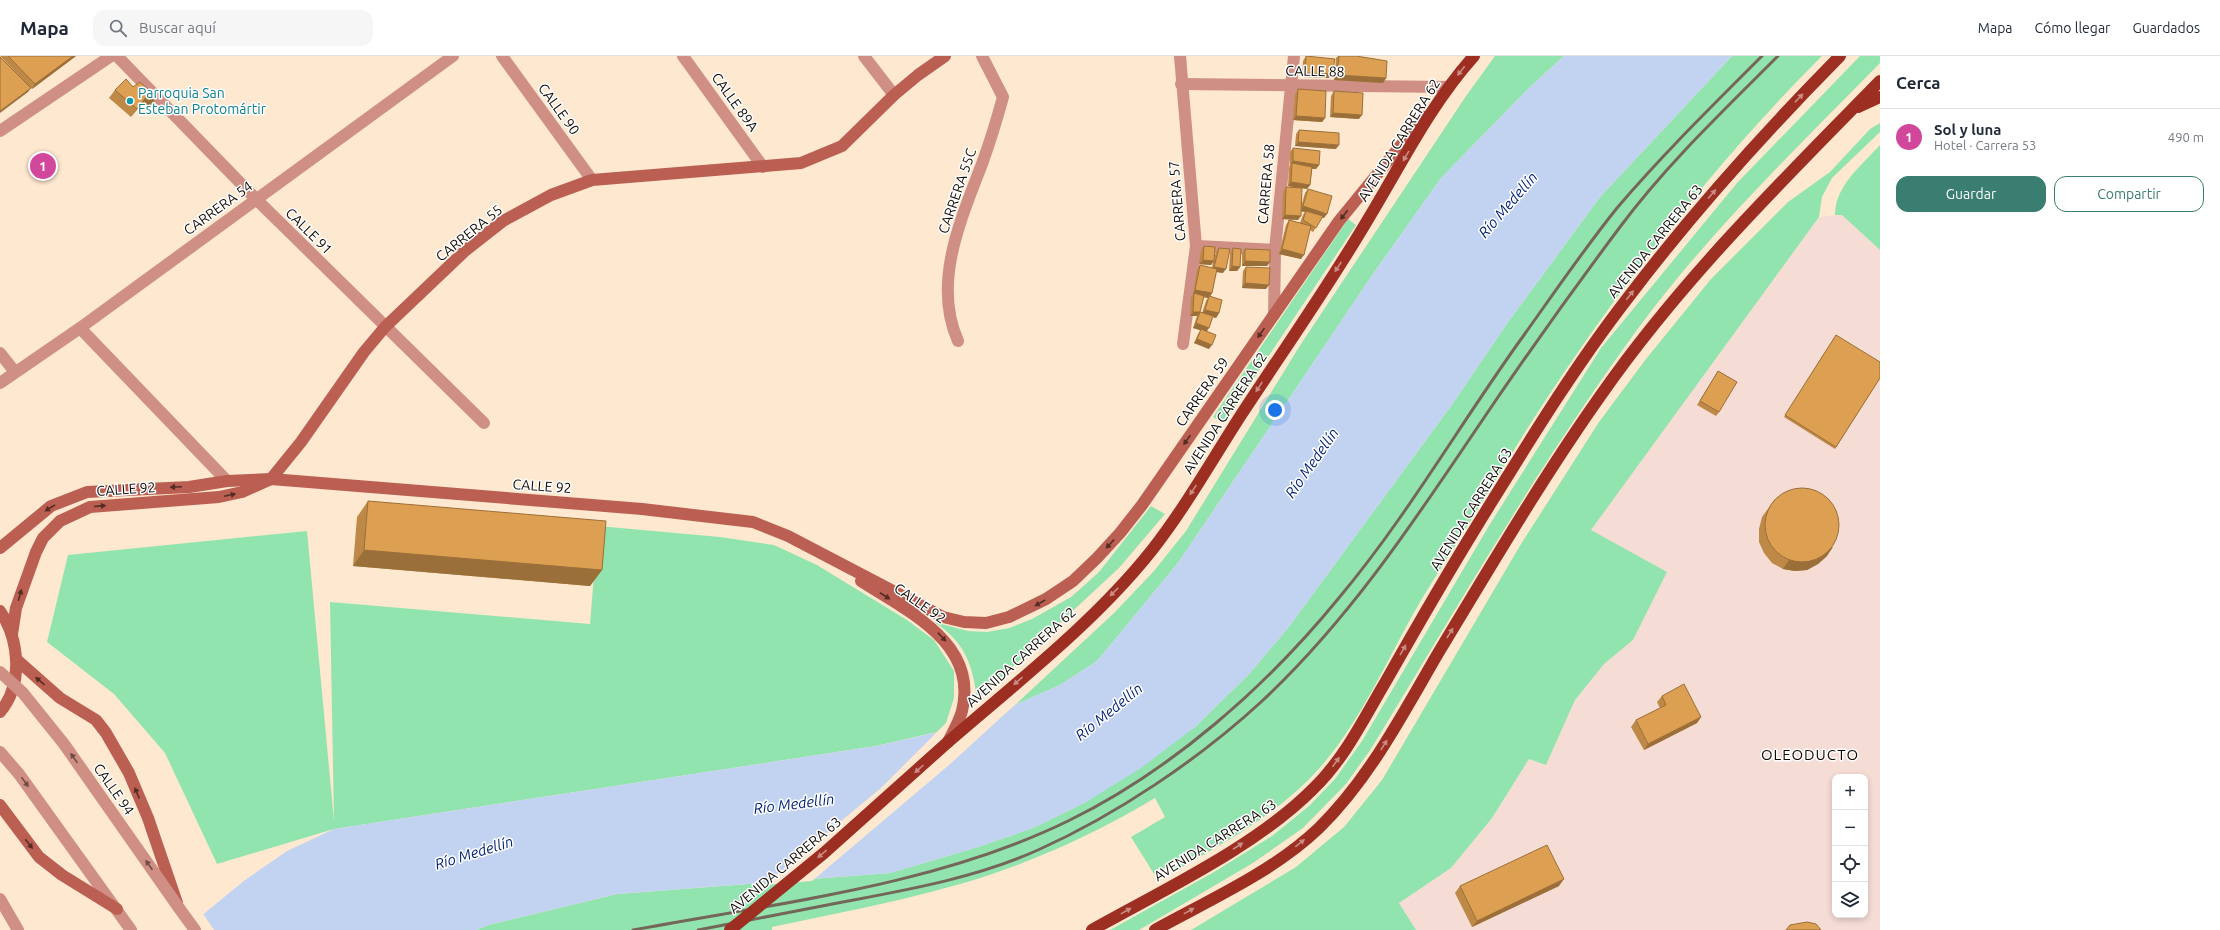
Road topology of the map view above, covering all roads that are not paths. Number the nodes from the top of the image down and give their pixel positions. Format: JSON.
{"nodes":[{"id":1,"x":111,"y":56,"type":"edge"},
{"id":2,"x":117,"y":56,"type":"edge"},
{"id":3,"x":453,"y":56,"type":"edge"},
{"id":4,"x":502,"y":56,"type":"edge"},
{"id":5,"x":683,"y":56,"type":"edge"},
{"id":6,"x":864,"y":56,"type":"edge"},
{"id":7,"x":945,"y":56,"type":"edge"},
{"id":8,"x":982,"y":56,"type":"edge"},
{"id":9,"x":1180,"y":56,"type":"edge"},
{"id":10,"x":1294,"y":56,"type":"edge"},
{"id":11,"x":1474,"y":56,"type":"edge"},
{"id":12,"x":1840,"y":56,"type":"edge"},
{"id":13,"x":1880,"y":81,"type":"edge"},
{"id":14,"x":1181,"y":84,"type":"junction"},
{"id":15,"x":1291,"y":85,"type":"junction"},
{"id":16,"x":1448,"y":87,"type":"junction"},
{"id":17,"x":894,"y":95,"type":"junction"},
{"id":18,"x":1880,"y":97,"type":"edge"},
{"id":19,"x":1850,"y":112,"type":"junction"},
{"id":20,"x":0,"y":131,"type":"edge"},
{"id":21,"x":763,"y":167,"type":"junction"},
{"id":22,"x":592,"y":180,"type":"junction"},
{"id":23,"x":256,"y":199,"type":"junction"},
{"id":24,"x":1196,"y":246,"type":"junction"},
{"id":25,"x":1275,"y":250,"type":"junction"},
{"id":26,"x":1274,"y":315,"type":"junction"},
{"id":27,"x":385,"y":327,"type":"junction"},
{"id":28,"x":80,"y":328,"type":"junction"},
{"id":29,"x":958,"y":341,"type":"dead end"},
{"id":30,"x":1183,"y":344,"type":"dead end"},
{"id":31,"x":0,"y":354,"type":"edge"},
{"id":32,"x":15,"y":372,"type":"junction"},
{"id":33,"x":0,"y":383,"type":"edge"},
{"id":34,"x":484,"y":423,"type":"dead end"},
{"id":35,"x":271,"y":479,"type":"junction"},
{"id":36,"x":227,"y":481,"type":"junction"},
{"id":37,"x":806,"y":544,"type":"junction"},
{"id":38,"x":0,"y":548,"type":"edge"},
{"id":39,"x":924,"y":608,"type":"joint"},
{"id":40,"x":0,"y":611,"type":"edge"},
{"id":41,"x":12,"y":634,"type":"junction"},
{"id":42,"x":17,"y":660,"type":"junction"},
{"id":43,"x":0,"y":672,"type":"edge"},
{"id":44,"x":0,"y":712,"type":"edge"},
{"id":45,"x":948,"y":742,"type":"junction"},
{"id":46,"x":0,"y":752,"type":"edge"},
{"id":47,"x":2,"y":809,"type":"edge"},
{"id":48,"x":0,"y":899,"type":"edge"},
{"id":49,"x":179,"y":908,"type":"junction"},
{"id":50,"x":117,"y":910,"type":"junction"},
{"id":51,"x":18,"y":930,"type":"edge"},
{"id":52,"x":131,"y":930,"type":"edge"},
{"id":53,"x":195,"y":930,"type":"edge"},
{"id":54,"x":730,"y":930,"type":"edge"},
{"id":55,"x":1092,"y":930,"type":"edge"},
{"id":56,"x":1155,"y":930,"type":"edge"}],
"edges":[{"from":1,"to":20,"type":"street"},
{"from":2,"to":23,"type":"street","name":"CALLE 91"},
{"from":3,"to":23,"type":"street","name":"CARRERA 54"},
{"from":4,"to":22,"type":"street","name":"CALLE 90"},
{"from":5,"to":21,"type":"street","name":"CALLE 89A"},
{"from":6,"to":17,"type":"street"},
{"from":7,"to":17,"type":"main road","name":"CARRERA 55"},
{"from":8,"to":29,"type":"street","name":"CARRERA 55C"},
{"from":9,"to":14,"type":"street","name":"CARRERA 57"},
{"from":10,"to":15,"type":"street","name":"CARRERA 58"},
{"from":11,"to":16,"type":"highway","name":"AVENIDA CARRERA 62","one_way":true},
{"from":55,"to":12,"type":"highway","name":"AVENIDA CARRERA 63","one_way":true},
{"from":13,"to":19,"type":"highway"},
{"from":14,"to":15,"type":"street","name":"CALLE 88"},
{"from":14,"to":24,"type":"street","name":"CARRERA 57"},
{"from":15,"to":16,"type":"street","name":"CALLE 88"},
{"from":15,"to":25,"type":"street","name":"CARRERA 58"},
{"from":16,"to":26,"type":"main road","name":"CARRERA 59","one_way":true},
{"from":16,"to":45,"type":"highway","name":"AVENIDA CARRERA 62","one_way":true},
{"from":17,"to":21,"type":"main road","name":"CARRERA 55"},
{"from":18,"to":19,"type":"highway"},
{"from":56,"to":19,"type":"highway","one_way":true},
{"from":21,"to":22,"type":"main road","name":"CARRERA 55"},
{"from":22,"to":27,"type":"main road","name":"CARRERA 55"},
{"from":23,"to":27,"type":"street","name":"CALLE 91"},
{"from":23,"to":28,"type":"street","name":"CARRERA 54"},
{"from":24,"to":25,"type":"street"},
{"from":24,"to":30,"type":"street","name":"CARRERA 57"},
{"from":25,"to":26,"type":"street","name":"CARRERA 58"},
{"from":26,"to":39,"type":"main road","name":"CARRERA 59","one_way":true},
{"from":27,"to":34,"type":"street","name":"CALLE 91"},
{"from":27,"to":35,"type":"main road","name":"CARRERA 55"},
{"from":28,"to":32,"type":"street","name":"CARRERA 54"},
{"from":28,"to":36,"type":"street"},
{"from":31,"to":32,"type":"street"},
{"from":32,"to":33,"type":"street","name":"CARRERA 54"},
{"from":35,"to":36,"type":"main road","name":"CALLE 92"},
{"from":35,"to":37,"type":"main road","name":"CALLE 92"},
{"from":41,"to":35,"type":"main road","name":"CALLE 92","one_way":true},
{"from":36,"to":38,"type":"main road","name":"CALLE 92","one_way":true},
{"from":37,"to":39,"type":"main road","name":"CALLE 92"},
{"from":37,"to":45,"type":"main road","name":"CALLE 92","one_way":true},
{"from":40,"to":41,"type":"main road"},
{"from":41,"to":42,"type":"main road"},
{"from":42,"to":44,"type":"main road"},
{"from":49,"to":42,"type":"main road","one_way":true,"bridge":true},
{"from":49,"to":43,"type":"street","name":"CALLE 94","one_way":true,"bridge":true},
{"from":45,"to":54,"type":"highway","name":"AVENIDA CARRERA 63","one_way":true,"bridge":true},
{"from":46,"to":50,"type":"street","one_way":true},
{"from":47,"to":50,"type":"main road","one_way":true},
{"from":48,"to":51,"type":"street"},
{"from":49,"to":53,"type":"street","name":"CALLE 94"},
{"from":50,"to":52,"type":"street"}]}
